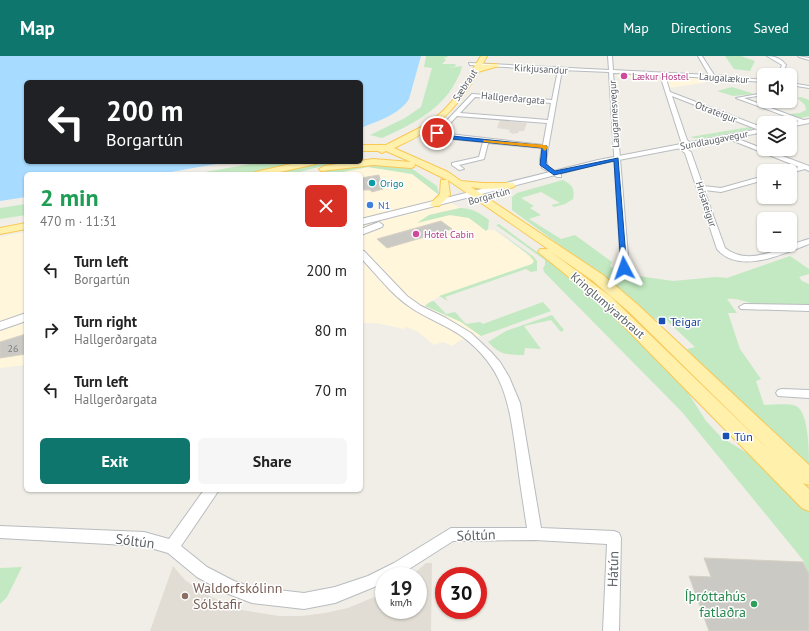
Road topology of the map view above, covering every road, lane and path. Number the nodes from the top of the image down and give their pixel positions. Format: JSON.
{"nodes":[{"id":1,"x":476,"y":56,"type":"edge"},
{"id":2,"x":484,"y":56,"type":"edge"},
{"id":3,"x":610,"y":56,"type":"edge"},
{"id":4,"x":700,"y":56,"type":"edge"},
{"id":5,"x":769,"y":56,"type":"edge"},
{"id":6,"x":800,"y":56,"type":"edge"},
{"id":7,"x":809,"y":59,"type":"edge"},
{"id":8,"x":470,"y":64,"type":"junction"},
{"id":9,"x":478,"y":66,"type":"junction"},
{"id":10,"x":496,"y":66,"type":"junction"},
{"id":11,"x":783,"y":68,"type":"edge"},
{"id":12,"x":560,"y":70,"type":"junction"},
{"id":13,"x":465,"y":72,"type":"dead end"},
{"id":14,"x":611,"y":72,"type":"junction"},
{"id":15,"x":662,"y":74,"type":"junction"},
{"id":16,"x":712,"y":76,"type":"junction"},
{"id":17,"x":757,"y":80,"type":"edge"},
{"id":18,"x":797,"y":85,"type":"edge"},
{"id":19,"x":809,"y":87,"type":"edge"},
{"id":20,"x":668,"y":93,"type":"junction"},
{"id":21,"x":757,"y":95,"type":"edge"},
{"id":22,"x":554,"y":102,"type":"junction"},
{"id":23,"x":757,"y":105,"type":"edge"},
{"id":24,"x":767,"y":108,"type":"edge"},
{"id":25,"x":457,"y":114,"type":"junction"},
{"id":26,"x":422,"y":121,"type":"dead end"},
{"id":27,"x":550,"y":122,"type":"junction"},
{"id":28,"x":808,"y":122,"type":"edge"},
{"id":29,"x":797,"y":124,"type":"edge"},
{"id":30,"x":757,"y":127,"type":"edge"},
{"id":31,"x":422,"y":131,"type":"junction"},
{"id":32,"x":757,"y":131,"type":"edge"},
{"id":33,"x":728,"y":137,"type":"junction"},
{"id":34,"x":486,"y":141,"type":"junction"},
{"id":35,"x":690,"y":145,"type":"junction"},
{"id":36,"x":381,"y":147,"type":"junction"},
{"id":37,"x":545,"y":147,"type":"junction"},
{"id":38,"x":680,"y":147,"type":"junction"},
{"id":39,"x":363,"y":148,"type":"edge"},
{"id":40,"x":616,"y":150,"type":"junction"},
{"id":41,"x":664,"y":150,"type":"junction"},
{"id":42,"x":633,"y":155,"type":"junction"},
{"id":43,"x":363,"y":156,"type":"edge"},
{"id":44,"x":617,"y":160,"type":"junction"},
{"id":45,"x":363,"y":163,"type":"edge"},
{"id":46,"x":304,"y":164,"type":"edge"},
{"id":47,"x":340,"y":164,"type":"edge"},
{"id":48,"x":359,"y":164,"type":"edge"},
{"id":49,"x":411,"y":165,"type":"junction"},
{"id":50,"x":808,"y":167,"type":"edge"},
{"id":51,"x":324,"y":169,"type":"junction"},
{"id":52,"x":461,"y":169,"type":"dead end"},
{"id":53,"x":797,"y":169,"type":"edge"},
{"id":54,"x":267,"y":172,"type":"edge"},
{"id":55,"x":311,"y":172,"type":"edge"},
{"id":56,"x":557,"y":175,"type":"junction"},
{"id":57,"x":444,"y":178,"type":"junction"},
{"id":58,"x":757,"y":180,"type":"edge"},
{"id":59,"x":455,"y":181,"type":"junction"},
{"id":60,"x":702,"y":188,"type":"junction"},
{"id":61,"x":505,"y":193,"type":"junction"},
{"id":62,"x":473,"y":198,"type":"junction"},
{"id":63,"x":435,"y":204,"type":"junction"},
{"id":64,"x":24,"y":216,"type":"edge"},
{"id":65,"x":0,"y":221,"type":"edge"},
{"id":66,"x":363,"y":222,"type":"edge"},
{"id":67,"x":517,"y":223,"type":"junction"},
{"id":68,"x":24,"y":226,"type":"edge"},
{"id":69,"x":0,"y":231,"type":"edge"},
{"id":70,"x":363,"y":231,"type":"edge"},
{"id":71,"x":809,"y":241,"type":"edge"},
{"id":72,"x":363,"y":255,"type":"edge"},
{"id":73,"x":569,"y":258,"type":"junction"},
{"id":74,"x":624,"y":268,"type":"dead end"},
{"id":75,"x":744,"y":307,"type":"dead end"},
{"id":76,"x":809,"y":308,"type":"edge"},
{"id":77,"x":24,"y":318,"type":"edge"},
{"id":78,"x":0,"y":326,"type":"edge"},
{"id":79,"x":782,"y":393,"type":"dead end"},
{"id":80,"x":809,"y":394,"type":"edge"},
{"id":81,"x":809,"y":477,"type":"edge"},
{"id":82,"x":211,"y":492,"type":"edge"},
{"id":83,"x":809,"y":502,"type":"edge"},
{"id":84,"x":0,"y":532,"type":"edge"},
{"id":85,"x":535,"y":534,"type":"junction"},
{"id":86,"x":172,"y":547,"type":"junction"},
{"id":87,"x":611,"y":631,"type":"edge"}],
"edges":[{"from":1,"to":8,"type":"main road","name":"Sæbraut"},
{"from":2,"to":9,"type":"main road","name":"Sæbraut"},
{"from":3,"to":14,"type":"street","name":"Laugarnesvegur"},
{"from":4,"to":16,"type":"street"},
{"from":5,"to":11,"type":"street"},
{"from":6,"to":7,"type":"street"},
{"from":8,"to":9,"type":"street"},
{"from":8,"to":13,"type":"main road","name":"Sæbraut"},
{"from":9,"to":10,"type":"main road"},
{"from":9,"to":10,"type":"main road"},
{"from":9,"to":31,"type":"main road","name":"Sæbraut"},
{"from":10,"to":12,"type":"street","name":"Kirkjusandur"},
{"from":12,"to":14,"type":"street","name":"Kirkjusandur"},
{"from":12,"to":22,"type":"street","name":"Hallgerðargata"},
{"from":14,"to":15,"type":"street","name":"Laugalækur"},
{"from":14,"to":40,"type":"street","name":"Laugarnesvegur"},
{"from":15,"to":16,"type":"street","name":"Laugalækur"},
{"from":15,"to":20,"type":"street"},
{"from":16,"to":17,"type":"street","name":"Laugalækur"},
{"from":18,"to":19,"type":"street"},
{"from":20,"to":30,"type":"street","name":"Otrateigur"},
{"from":20,"to":35,"type":"street"},
{"from":21,"to":23,"type":"street"},
{"from":22,"to":25,"type":"street","name":"Hallgerðargata"},
{"from":22,"to":27,"type":"street","name":"Hallgerðargata"},
{"from":24,"to":28,"type":"street"},
{"from":25,"to":27,"type":"street","name":"Hallgerðargata"},
{"from":25,"to":34,"type":"street","name":"Hallgerðargata"},
{"from":26,"to":36,"type":"main road","name":"Sæbraut"},
{"from":27,"to":37,"type":"street","name":"Hallgerðargata"},
{"from":28,"to":29,"type":"street"},
{"from":31,"to":36,"type":"main road","name":"Sæbraut"},
{"from":31,"to":57,"type":"main road"},
{"from":32,"to":33,"type":"street","name":"Sundlaugavegur"},
{"from":33,"to":35,"type":"street","name":"Sundlaugavegur"},
{"from":33,"to":50,"type":"street"},
{"from":34,"to":37,"type":"street","name":"Hallgerðargata"},
{"from":34,"to":52,"type":"street"},
{"from":35,"to":38,"type":"street","name":"Sundlaugavegur"},
{"from":36,"to":39,"type":"main road","name":"Kringlumýrarbraut"},
{"from":36,"to":43,"type":"main road","name":"Sæbraut"},
{"from":36,"to":49,"type":"main road","name":"Kringlumýrarbraut"},
{"from":36,"to":57,"type":"main road","name":"Kringlumýrarbraut"},
{"from":37,"to":56,"type":"street","name":"Hallgerðargata"},
{"from":38,"to":41,"type":"street","name":"Sundlaugavegur"},
{"from":38,"to":60,"type":"street","name":"Hrísateigur"},
{"from":40,"to":42,"type":"street"},
{"from":40,"to":44,"type":"street","name":"Laugarnesvegur"},
{"from":41,"to":42,"type":"street","name":"Sundlaugavegur"},
{"from":41,"to":44,"type":"street","name":"Sundlaugavegur"},
{"from":42,"to":44,"type":"street","name":"Sundlaugavegur"},
{"from":44,"to":56,"type":"street","name":"Borgartún"},
{"from":44,"to":74,"type":"street","name":"Laugarnesvegur"},
{"from":45,"to":49,"type":"main road"},
{"from":46,"to":54,"type":"main road"},
{"from":47,"to":51,"type":"main road"},
{"from":48,"to":51,"type":"main road"},
{"from":49,"to":57,"type":"main road","name":"Kringlumýrarbraut"},
{"from":50,"to":53,"type":"street"},
{"from":51,"to":55,"type":"main road"},
{"from":56,"to":61,"type":"street","name":"Borgartún"},
{"from":57,"to":59,"type":"main road","name":"Kringlumýrarbraut"},
{"from":57,"to":62,"type":"main road","name":"Kringlumýrarbraut"},
{"from":57,"to":63,"type":"main road"},
{"from":58,"to":60,"type":"street"},
{"from":59,"to":61,"type":"main road"},
{"from":59,"to":62,"type":"main road","name":"Kringlumýrarbraut"},
{"from":60,"to":71,"type":"street","name":"Hrísateigur"},
{"from":61,"to":62,"type":"street","name":"Borgartún"},
{"from":61,"to":67,"type":"main road"},
{"from":62,"to":63,"type":"street","name":"Borgartún"},
{"from":62,"to":67,"type":"main road","name":"Kringlumýrarbraut"},
{"from":62,"to":70,"type":"street","name":"Borgartún"},
{"from":62,"to":73,"type":"main road"},
{"from":62,"to":83,"type":"main road","name":"Kringlumýrarbraut"},
{"from":63,"to":66,"type":"street","name":"Borgartún"},
{"from":64,"to":65,"type":"main road"},
{"from":67,"to":73,"type":"main road","name":"Kringlumýrarbraut"},
{"from":68,"to":69,"type":"main road"},
{"from":72,"to":85,"type":"street"},
{"from":73,"to":81,"type":"main road","name":"Kringlumýrarbraut"},
{"from":75,"to":76,"type":"street"},
{"from":77,"to":78,"type":"street"},
{"from":79,"to":80,"type":"street"},
{"from":82,"to":86,"type":"street"},
{"from":84,"to":86,"type":"street","name":"Sóltún"},
{"from":85,"to":86,"type":"street","name":"Sóltún"},
{"from":85,"to":87,"type":"street","name":"Hátún"}]}
